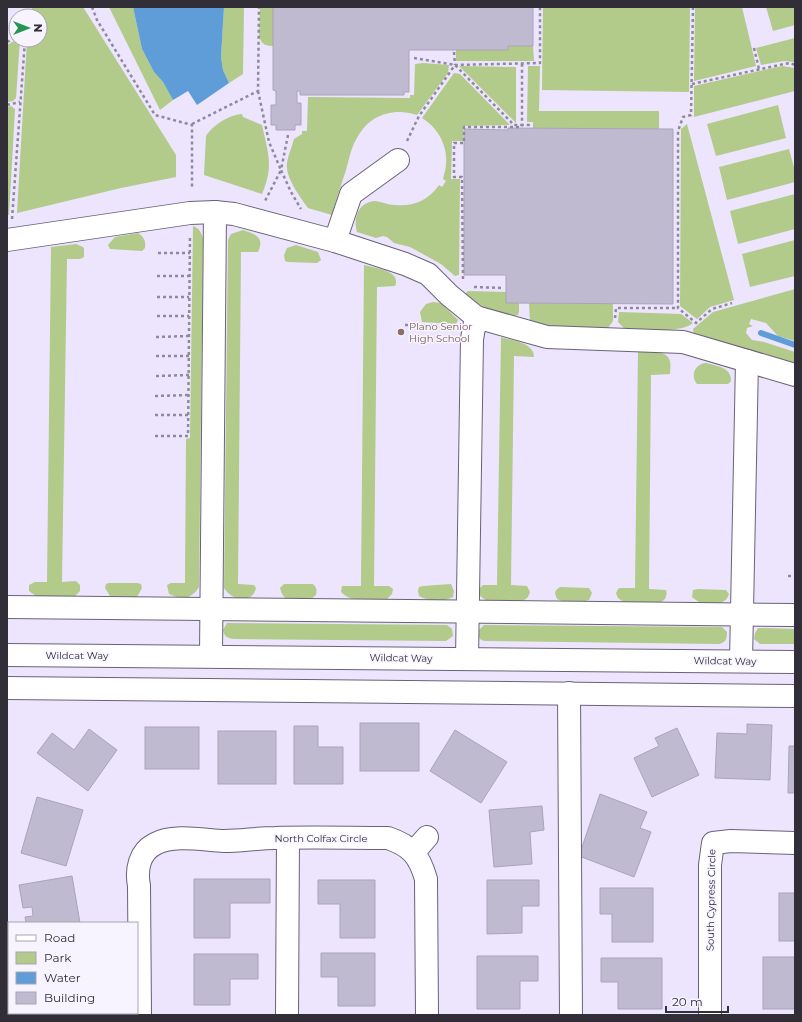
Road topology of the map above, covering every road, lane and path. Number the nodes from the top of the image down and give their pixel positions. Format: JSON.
{"nodes":[{"id":1,"x":92,"y":7,"type":"edge"},
{"id":2,"x":258,"y":7,"type":"edge"},
{"id":3,"x":540,"y":7,"type":"edge"},
{"id":4,"x":693,"y":7,"type":"edge"},
{"id":5,"x":24,"y":48,"type":"edge"},
{"id":6,"x":754,"y":48,"type":"dead end"},
{"id":7,"x":454,"y":52,"type":"dead end"},
{"id":8,"x":414,"y":58,"type":"dead end"},
{"id":9,"x":522,"y":64,"type":"junction"},
{"id":10,"x":455,"y":65,"type":"junction"},
{"id":11,"x":795,"y":65,"type":"edge"},
{"id":12,"x":759,"y":69,"type":"junction"},
{"id":13,"x":692,"y":84,"type":"junction"},
{"id":14,"x":258,"y":91,"type":"junction"},
{"id":15,"x":20,"y":102,"type":"junction"},
{"id":16,"x":7,"y":105,"type":"edge"},
{"id":17,"x":192,"y":124,"type":"junction"},
{"id":18,"x":522,"y":125,"type":"junction"},
{"id":19,"x":531,"y":125,"type":"dead end"},
{"id":20,"x":288,"y":135,"type":"dead end"},
{"id":21,"x":398,"y":160,"type":"joint"},
{"id":22,"x":281,"y":170,"type":"junction"},
{"id":23,"x":192,"y":189,"type":"dead end"},
{"id":24,"x":264,"y":203,"type":"dead end"},
{"id":25,"x":215,"y":212,"type":"junction"},
{"id":26,"x":305,"y":215,"type":"dead end"},
{"id":27,"x":9,"y":231,"type":"edge"},
{"id":28,"x":190,"y":232,"type":"dead end"},
{"id":29,"x":335,"y":241,"type":"junction"},
{"id":30,"x":158,"y":253,"type":"dead end"},
{"id":31,"x":190,"y":253,"type":"junction"},
{"id":32,"x":157,"y":276,"type":"dead end"},
{"id":33,"x":190,"y":276,"type":"junction"},
{"id":34,"x":463,"y":286,"type":"dead end"},
{"id":35,"x":470,"y":287,"type":"dead end"},
{"id":36,"x":504,"y":288,"type":"dead end"},
{"id":37,"x":157,"y":297,"type":"dead end"},
{"id":38,"x":190,"y":297,"type":"junction"},
{"id":39,"x":732,"y":303,"type":"dead end"},
{"id":40,"x":678,"y":308,"type":"junction"},
{"id":41,"x":157,"y":316,"type":"dead end"},
{"id":42,"x":190,"y":316,"type":"junction"},
{"id":43,"x":476,"y":317,"type":"junction"},
{"id":44,"x":615,"y":321,"type":"dead end"},
{"id":45,"x":405,"y":325,"type":"dead end"},
{"id":46,"x":422,"y":325,"type":"dead end"},
{"id":47,"x":189,"y":336,"type":"junction"},
{"id":48,"x":156,"y":337,"type":"dead end"},
{"id":49,"x":156,"y":356,"type":"dead end"},
{"id":50,"x":189,"y":356,"type":"junction"},
{"id":51,"x":747,"y":361,"type":"junction"},
{"id":52,"x":795,"y":375,"type":"edge"},
{"id":53,"x":156,"y":376,"type":"dead end"},
{"id":54,"x":189,"y":376,"type":"junction"},
{"id":55,"x":189,"y":395,"type":"junction"},
{"id":56,"x":155,"y":396,"type":"dead end"},
{"id":57,"x":155,"y":415,"type":"dead end"},
{"id":58,"x":188,"y":415,"type":"junction"},
{"id":59,"x":155,"y":436,"type":"dead end"},
{"id":60,"x":788,"y":576,"type":"dead end"},
{"id":61,"x":795,"y":576,"type":"edge"},
{"id":62,"x":7,"y":607,"type":"edge"},
{"id":63,"x":211,"y":610,"type":"junction"},
{"id":64,"x":468,"y":612,"type":"junction"},
{"id":65,"x":742,"y":615,"type":"junction"},
{"id":66,"x":795,"y":615,"type":"edge"},
{"id":67,"x":7,"y":655,"type":"edge"},
{"id":68,"x":211,"y":656,"type":"junction"},
{"id":69,"x":467,"y":659,"type":"junction"},
{"id":70,"x":741,"y":661,"type":"junction"},
{"id":71,"x":795,"y":662,"type":"edge"},
{"id":72,"x":7,"y":688,"type":"edge"},
{"id":73,"x":569,"y":694,"type":"junction"},
{"id":74,"x":795,"y":696,"type":"edge"},
{"id":75,"x":288,"y":838,"type":"junction"},
{"id":76,"x":795,"y":842,"type":"edge"},
{"id":77,"x":140,"y":1015,"type":"edge"},
{"id":78,"x":287,"y":1015,"type":"edge"},
{"id":79,"x":427,"y":1015,"type":"edge"},
{"id":80,"x":571,"y":1015,"type":"edge"},
{"id":81,"x":710,"y":1015,"type":"edge"}],
"edges":[{"from":1,"to":17,"type":"path"},
{"from":2,"to":14,"type":"path"},
{"from":3,"to":9,"type":"path"},
{"from":4,"to":13,"type":"path"},
{"from":5,"to":15,"type":"path"},
{"from":6,"to":12,"type":"path"},
{"from":7,"to":10,"type":"path"},
{"from":8,"to":10,"type":"path"},
{"from":9,"to":10,"type":"path"},
{"from":9,"to":18,"type":"path"},
{"from":10,"to":18,"type":"path"},
{"from":10,"to":21,"type":"path"},
{"from":11,"to":12,"type":"path"},
{"from":12,"to":13,"type":"path"},
{"from":13,"to":40,"type":"path"},
{"from":14,"to":17,"type":"path"},
{"from":14,"to":22,"type":"path"},
{"from":15,"to":16,"type":"path"},
{"from":15,"to":27,"type":"path"},
{"from":17,"to":23,"type":"path"},
{"from":18,"to":19,"type":"path"},
{"from":18,"to":34,"type":"path"},
{"from":20,"to":22,"type":"path"},
{"from":21,"to":29,"type":"street"},
{"from":22,"to":24,"type":"path"},
{"from":22,"to":26,"type":"path"},
{"from":25,"to":27,"type":"street"},
{"from":25,"to":29,"type":"street"},
{"from":25,"to":63,"type":"street"},
{"from":28,"to":31,"type":"path"},
{"from":29,"to":43,"type":"street"},
{"from":30,"to":31,"type":"path"},
{"from":31,"to":33,"type":"path"},
{"from":32,"to":33,"type":"path"},
{"from":33,"to":38,"type":"path"},
{"from":35,"to":36,"type":"path"},
{"from":37,"to":38,"type":"path"},
{"from":38,"to":42,"type":"path"},
{"from":39,"to":40,"type":"path"},
{"from":40,"to":44,"type":"path"},
{"from":41,"to":42,"type":"path"},
{"from":42,"to":47,"type":"path"},
{"from":43,"to":51,"type":"street"},
{"from":43,"to":64,"type":"street"},
{"from":45,"to":46,"type":"path"},
{"from":47,"to":48,"type":"path"},
{"from":47,"to":50,"type":"path"},
{"from":49,"to":50,"type":"path"},
{"from":50,"to":54,"type":"path"},
{"from":51,"to":52,"type":"street"},
{"from":51,"to":65,"type":"street"},
{"from":53,"to":54,"type":"path"},
{"from":54,"to":55,"type":"path"},
{"from":55,"to":56,"type":"path"},
{"from":55,"to":58,"type":"path"},
{"from":57,"to":58,"type":"path"},
{"from":58,"to":59,"type":"path"},
{"from":60,"to":61,"type":"path"},
{"from":62,"to":63,"type":"street"},
{"from":63,"to":64,"type":"street"},
{"from":63,"to":68,"type":"street"},
{"from":64,"to":65,"type":"street"},
{"from":64,"to":69,"type":"street"},
{"from":65,"to":66,"type":"street"},
{"from":65,"to":70,"type":"street"},
{"from":67,"to":68,"type":"street","name":"Wildcat Way"},
{"from":68,"to":69,"type":"street","name":"Wildcat Way"},
{"from":69,"to":70,"type":"street","name":"Wildcat Way"},
{"from":70,"to":71,"type":"street","name":"Wildcat Way"},
{"from":72,"to":73,"type":"street"},
{"from":73,"to":74,"type":"street"},
{"from":73,"to":80,"type":"street"},
{"from":75,"to":77,"type":"street","name":"North Colfax Circle"},
{"from":75,"to":78,"type":"street"},
{"from":75,"to":79,"type":"street","name":"North Colfax Circle"},
{"from":76,"to":81,"type":"street","name":"South Cypress Circle"}]}
